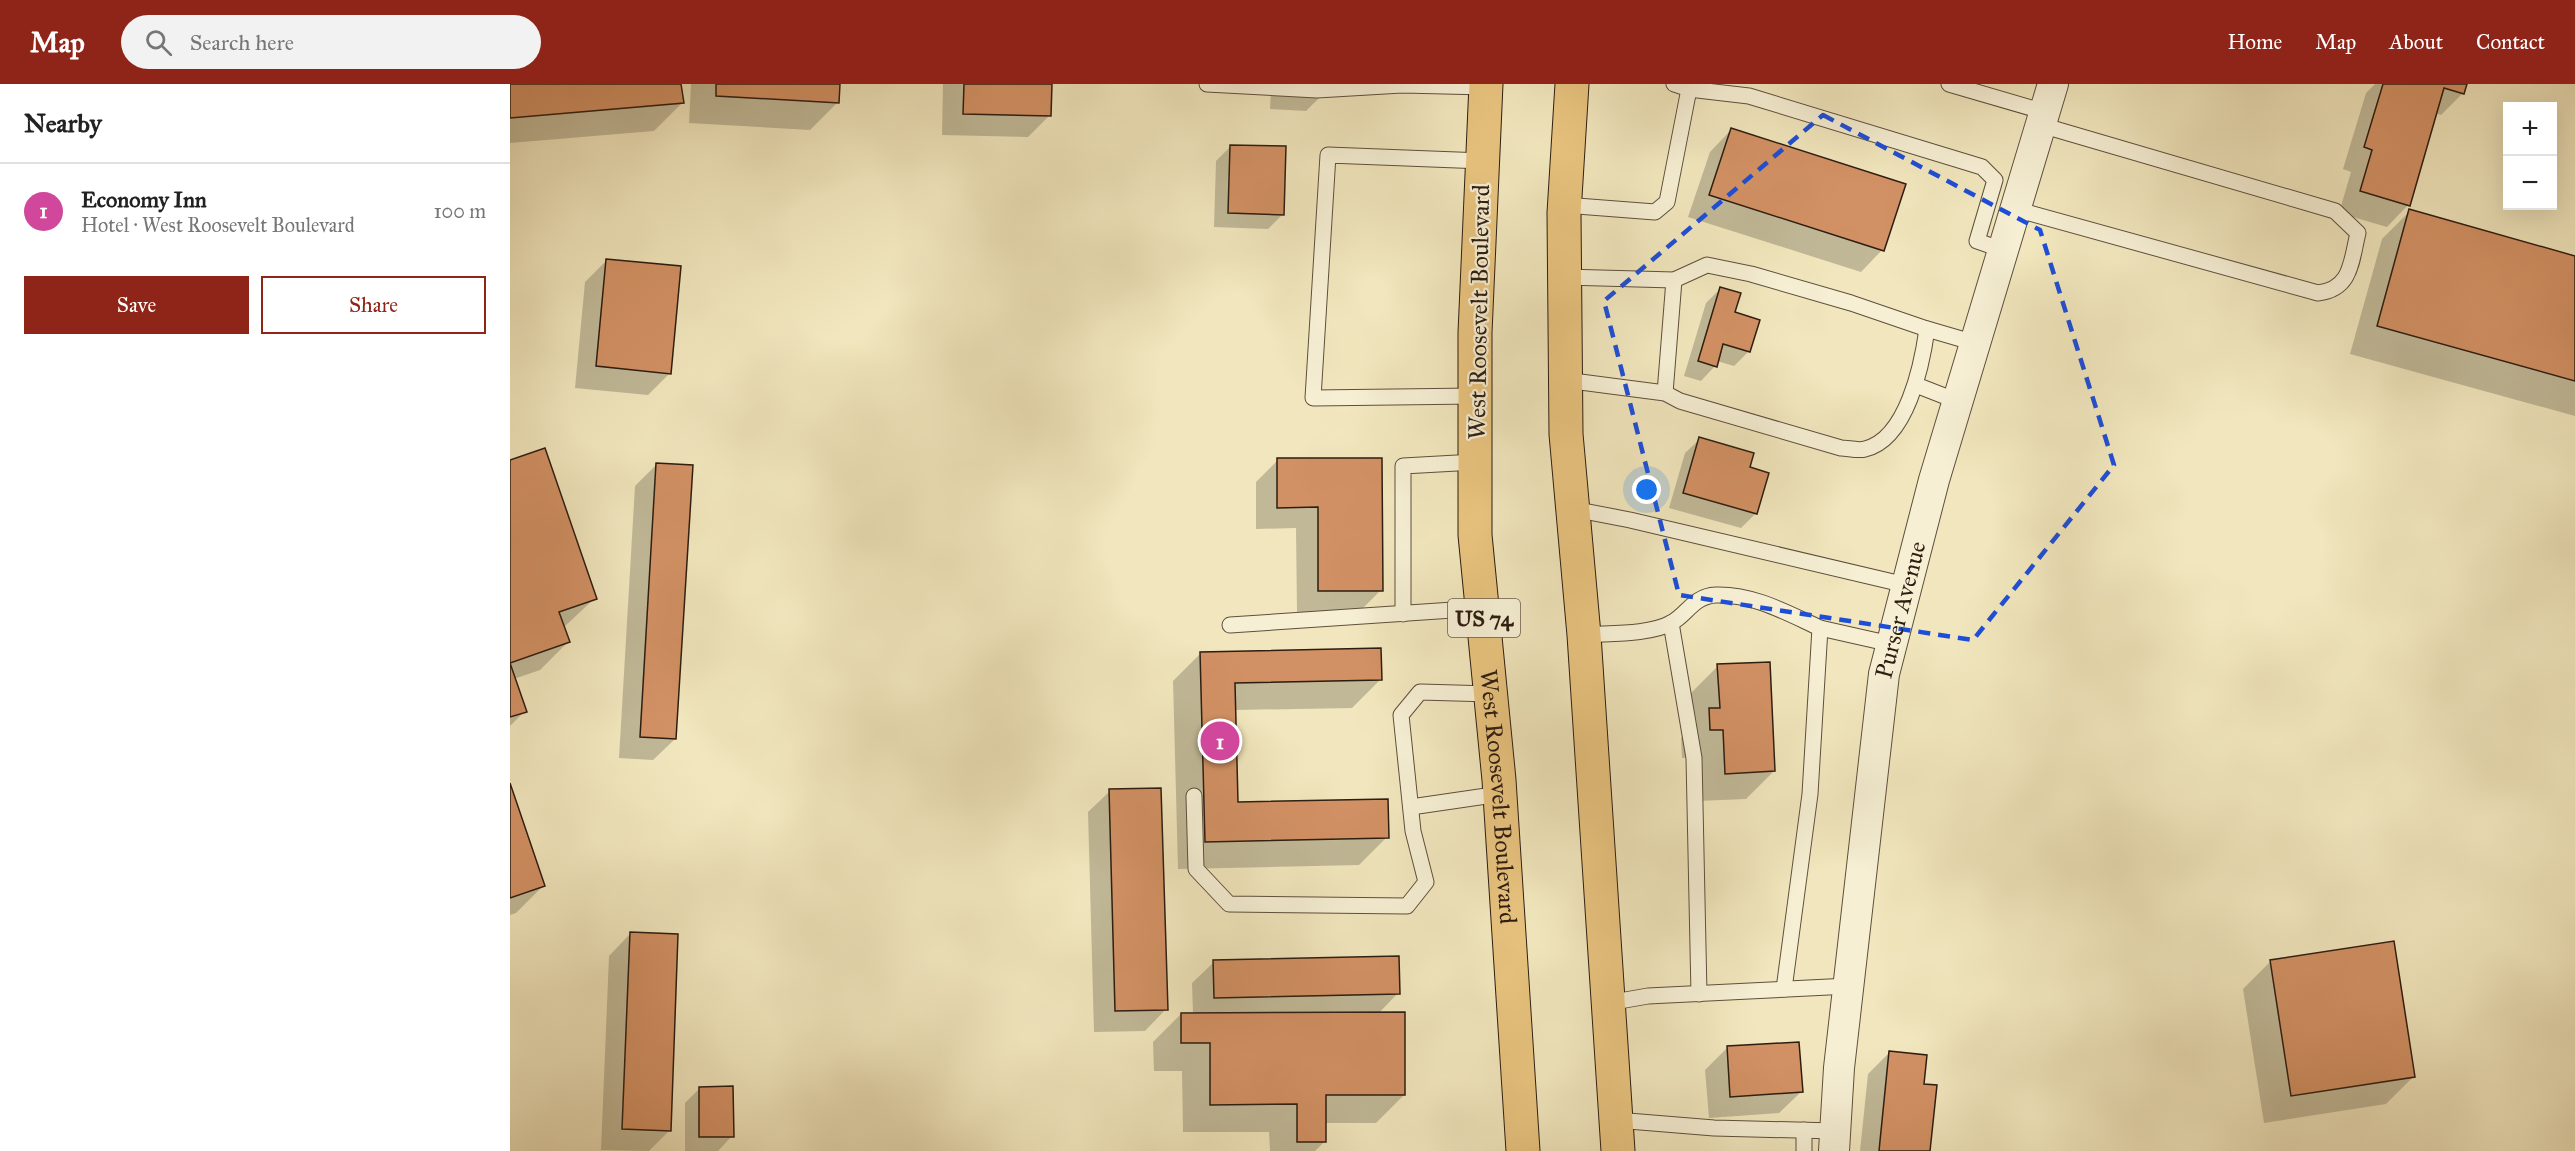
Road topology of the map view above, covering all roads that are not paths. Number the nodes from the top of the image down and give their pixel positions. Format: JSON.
{"nodes":[{"id":1,"x":1207,"y":84,"type":"edge"},
{"id":2,"x":1572,"y":84,"type":"edge"},
{"id":3,"x":1674,"y":84,"type":"edge"},
{"id":4,"x":1949,"y":84,"type":"edge"},
{"id":5,"x":1486,"y":86,"type":"edge"},
{"id":6,"x":1689,"y":88,"type":"junction"},
{"id":7,"x":1988,"y":90,"type":"edge"},
{"id":8,"x":2046,"y":107,"type":"edge"},
{"id":9,"x":1483,"y":161,"type":"junction"},
{"id":10,"x":1564,"y":205,"type":"junction"},
{"id":11,"x":2015,"y":209,"type":"junction"},
{"id":12,"x":2003,"y":250,"type":"junction"},
{"id":13,"x":1564,"y":278,"type":"junction"},
{"id":14,"x":1674,"y":280,"type":"junction"},
{"id":15,"x":1927,"y":329,"type":"junction"},
{"id":16,"x":1975,"y":343,"type":"junction"},
{"id":17,"x":1565,"y":380,"type":"junction"},
{"id":18,"x":1916,"y":385,"type":"junction"},
{"id":19,"x":1665,"y":393,"type":"junction"},
{"id":20,"x":1475,"y":396,"type":"junction"},
{"id":21,"x":1958,"y":401,"type":"junction"},
{"id":22,"x":1475,"y":462,"type":"junction"},
{"id":23,"x":1573,"y":509,"type":"junction"},
{"id":24,"x":1906,"y":585,"type":"junction"},
{"id":25,"x":1483,"y":608,"type":"junction"},
{"id":26,"x":1403,"y":614,"type":"junction"},
{"id":27,"x":1671,"y":623,"type":"junction"},
{"id":28,"x":1230,"y":625,"type":"dead end"},
{"id":29,"x":1820,"y":628,"type":"junction"},
{"id":30,"x":1584,"y":635,"type":"junction"},
{"id":31,"x":1891,"y":644,"type":"junction"},
{"id":32,"x":1491,"y":694,"type":"junction"},
{"id":33,"x":1500,"y":794,"type":"junction"},
{"id":34,"x":1194,"y":796,"type":"dead end"},
{"id":35,"x":1411,"y":807,"type":"junction"},
{"id":36,"x":1849,"y":986,"type":"junction"},
{"id":37,"x":1784,"y":989,"type":"junction"},
{"id":38,"x":1699,"y":994,"type":"junction"},
{"id":39,"x":1608,"y":1003,"type":"junction"},
{"id":40,"x":1804,"y":1131,"type":"junction"},
{"id":41,"x":1617,"y":1136,"type":"edge"},
{"id":42,"x":1835,"y":1141,"type":"edge"},
{"id":43,"x":1523,"y":1151,"type":"edge"},
{"id":44,"x":1804,"y":1151,"type":"edge"}],
"edges":[{"from":1,"to":5,"type":"lane"},
{"from":2,"to":10,"type":"highway"},
{"from":3,"to":6,"type":"lane"},
{"from":4,"to":7,"type":"lane"},
{"from":5,"to":9,"type":"highway","name":"West Roosevelt Boulevard","number":"US 74"},
{"from":6,"to":10,"type":"lane"},
{"from":6,"to":12,"type":"lane"},
{"from":7,"to":8,"type":"lane"},
{"from":8,"to":11,"type":"street","name":"Purser Avenue"},
{"from":8,"to":11,"type":"lane"},
{"from":9,"to":20,"type":"highway","name":"West Roosevelt Boulevard","number":"US 74"},
{"from":9,"to":20,"type":"lane"},
{"from":10,"to":13,"type":"highway"},
{"from":11,"to":12,"type":"street","name":"Purser Avenue"},
{"from":12,"to":16,"type":"street","name":"Purser Avenue"},
{"from":13,"to":14,"type":"lane"},
{"from":13,"to":17,"type":"highway"},
{"from":14,"to":15,"type":"lane"},
{"from":14,"to":19,"type":"lane"},
{"from":15,"to":16,"type":"lane"},
{"from":15,"to":18,"type":"lane"},
{"from":16,"to":21,"type":"street","name":"Purser Avenue"},
{"from":17,"to":19,"type":"lane"},
{"from":17,"to":23,"type":"highway"},
{"from":18,"to":19,"type":"lane"},
{"from":18,"to":21,"type":"lane"},
{"from":20,"to":22,"type":"highway","name":"West Roosevelt Boulevard","number":"US 74"},
{"from":21,"to":24,"type":"street","name":"Purser Avenue"},
{"from":22,"to":25,"type":"highway","name":"West Roosevelt Boulevard","number":"US 74"},
{"from":22,"to":26,"type":"lane"},
{"from":23,"to":24,"type":"lane"},
{"from":23,"to":30,"type":"highway"},
{"from":24,"to":31,"type":"street","name":"Purser Avenue"},
{"from":25,"to":26,"type":"lane"},
{"from":25,"to":32,"type":"highway","name":"West Roosevelt Boulevard","number":"US 74"},
{"from":26,"to":28,"type":"lane"},
{"from":27,"to":29,"type":"lane"},
{"from":27,"to":30,"type":"lane"},
{"from":27,"to":38,"type":"lane"},
{"from":29,"to":31,"type":"lane"},
{"from":29,"to":37,"type":"lane"},
{"from":30,"to":39,"type":"highway"},
{"from":31,"to":36,"type":"street","name":"Purser Avenue"},
{"from":32,"to":33,"type":"highway","name":"West Roosevelt Boulevard","number":"US 74"},
{"from":32,"to":35,"type":"lane"},
{"from":33,"to":35,"type":"lane"},
{"from":33,"to":43,"type":"highway","name":"West Roosevelt Boulevard","number":"US 74"},
{"from":34,"to":35,"type":"lane"},
{"from":36,"to":37,"type":"lane"},
{"from":36,"to":42,"type":"street","name":"Purser Avenue"},
{"from":37,"to":38,"type":"lane"},
{"from":38,"to":39,"type":"lane"},
{"from":39,"to":41,"type":"highway"},
{"from":40,"to":41,"type":"lane"},
{"from":40,"to":42,"type":"lane"},
{"from":40,"to":44,"type":"lane"}]}
